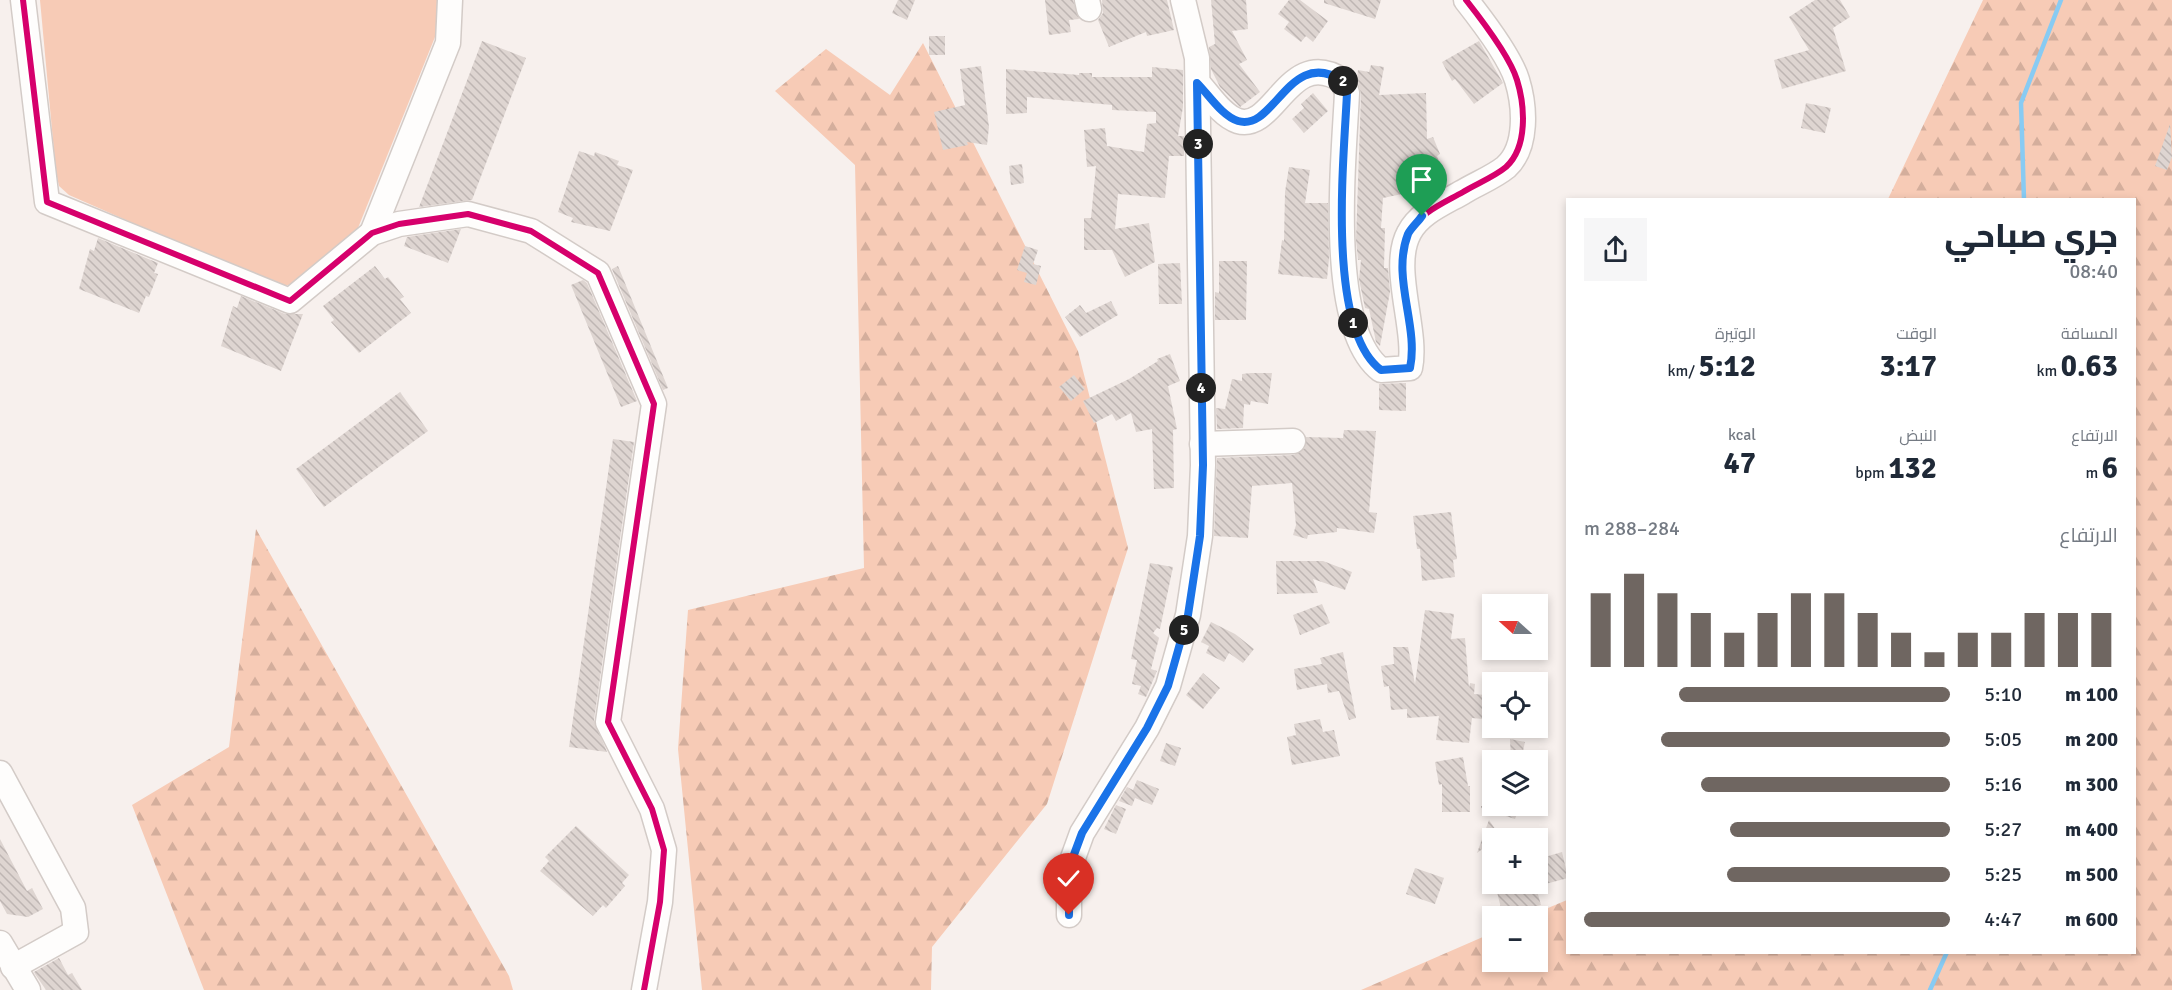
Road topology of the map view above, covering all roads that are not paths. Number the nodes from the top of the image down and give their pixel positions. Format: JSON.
{"nodes":[{"id":1,"x":23,"y":0,"type":"edge"},
{"id":2,"x":450,"y":0,"type":"edge"},
{"id":3,"x":1183,"y":0,"type":"edge"},
{"id":4,"x":1466,"y":0,"type":"edge"},
{"id":5,"x":1197,"y":83,"type":"junction"},
{"id":6,"x":372,"y":233,"type":"junction"},
{"id":7,"x":1293,"y":441,"type":"dead end"},
{"id":8,"x":1202,"y":444,"type":"junction"},
{"id":9,"x":0,"y":773,"type":"edge"},
{"id":10,"x":1069,"y":915,"type":"dead end"},
{"id":11,"x":0,"y":943,"type":"edge"},
{"id":12,"x":12,"y":967,"type":"junction"},
{"id":13,"x":28,"y":990,"type":"edge"},
{"id":14,"x":644,"y":990,"type":"edge"}],
"edges":[{"from":1,"to":6,"type":"street"},
{"from":2,"to":6,"type":"street"},
{"from":3,"to":5,"type":"street"},
{"from":4,"to":5,"type":"street"},
{"from":5,"to":8,"type":"street"},
{"from":6,"to":14,"type":"street"},
{"from":7,"to":8,"type":"street"},
{"from":8,"to":10,"type":"street"},
{"from":9,"to":12,"type":"street"},
{"from":11,"to":12,"type":"street"},
{"from":12,"to":13,"type":"street"}]}
